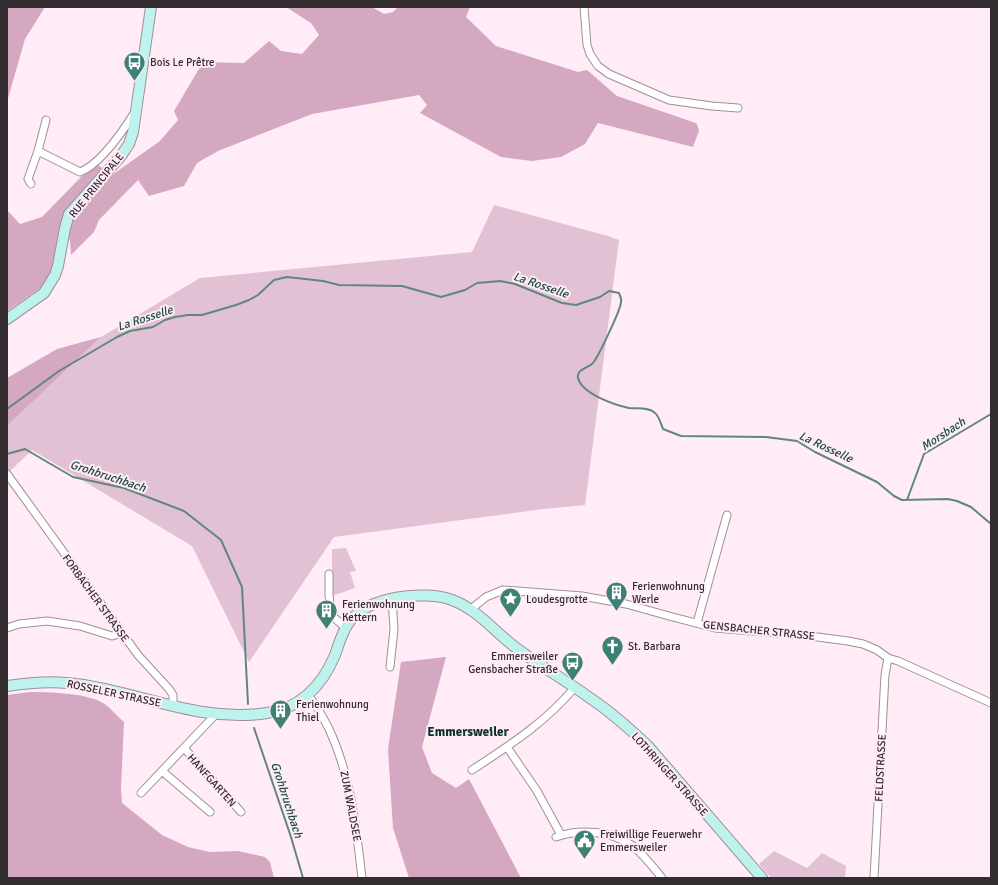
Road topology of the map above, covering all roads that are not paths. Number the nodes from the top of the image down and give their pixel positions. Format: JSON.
{"nodes":[{"id":1,"x":151,"y":7,"type":"edge"},
{"id":2,"x":584,"y":7,"type":"edge"},
{"id":3,"x":738,"y":108,"type":"dead end"},
{"id":4,"x":136,"y":110,"type":"junction"},
{"id":5,"x":46,"y":120,"type":"dead end"},
{"id":6,"x":38,"y":151,"type":"junction"},
{"id":7,"x":31,"y":184,"type":"dead end"},
{"id":8,"x":7,"y":319,"type":"edge"},
{"id":9,"x":7,"y":474,"type":"edge"},
{"id":10,"x":727,"y":515,"type":"dead end"},
{"id":11,"x":329,"y":574,"type":"dead end"},
{"id":12,"x":392,"y":599,"type":"junction"},
{"id":13,"x":470,"y":610,"type":"junction"},
{"id":14,"x":697,"y":624,"type":"junction"},
{"id":15,"x":7,"y":628,"type":"edge"},
{"id":16,"x":346,"y":628,"type":"junction"},
{"id":17,"x":122,"y":633,"type":"junction"},
{"id":18,"x":888,"y":658,"type":"junction"},
{"id":19,"x":390,"y":667,"type":"dead end"},
{"id":20,"x":7,"y":686,"type":"edge"},
{"id":21,"x":575,"y":687,"type":"junction"},
{"id":22,"x":308,"y":695,"type":"junction"},
{"id":23,"x":991,"y":703,"type":"edge"},
{"id":24,"x":173,"y":706,"type":"junction"},
{"id":25,"x":216,"y":714,"type":"junction"},
{"id":26,"x":508,"y":746,"type":"junction"},
{"id":27,"x":184,"y":748,"type":"junction"},
{"id":28,"x":472,"y":770,"type":"dead end"},
{"id":29,"x":162,"y":771,"type":"junction"},
{"id":30,"x":141,"y":793,"type":"dead end"},
{"id":31,"x":210,"y":812,"type":"dead end"},
{"id":32,"x":241,"y":812,"type":"dead end"},
{"id":33,"x":362,"y":878,"type":"edge"},
{"id":34,"x":662,"y":878,"type":"edge"},
{"id":35,"x":762,"y":878,"type":"edge"},
{"id":36,"x":874,"y":878,"type":"edge"}],
"edges":[{"from":1,"to":4,"type":"main road","name":"RUE PRINCIPALE"},
{"from":2,"to":3,"type":"street"},
{"from":4,"to":6,"type":"street"},
{"from":4,"to":8,"type":"main road","name":"RUE PRINCIPALE"},
{"from":5,"to":6,"type":"street"},
{"from":6,"to":7,"type":"street"},
{"from":9,"to":17,"type":"street","name":"FORBACHER STRASSE"},
{"from":10,"to":14,"type":"street"},
{"from":11,"to":16,"type":"street"},
{"from":12,"to":13,"type":"main road"},
{"from":12,"to":16,"type":"main road"},
{"from":12,"to":19,"type":"street"},
{"from":13,"to":14,"type":"street","name":"GENSBACHER STRASSE"},
{"from":13,"to":21,"type":"main road","name":"LOTHRINGER STRASSE"},
{"from":14,"to":18,"type":"street","name":"GENSBACHER STRASSE"},
{"from":15,"to":17,"type":"street"},
{"from":16,"to":22,"type":"main road"},
{"from":17,"to":24,"type":"street","name":"FORBACHER STRASSE"},
{"from":18,"to":23,"type":"street","name":"GENSBACHER STRASSE"},
{"from":18,"to":36,"type":"street","name":"FELDSTRASSE"},
{"from":20,"to":24,"type":"main road","name":"ROSSELER STRASSE"},
{"from":21,"to":26,"type":"street"},
{"from":21,"to":35,"type":"main road","name":"LOTHRINGER STRASSE"},
{"from":22,"to":25,"type":"main road"},
{"from":22,"to":33,"type":"street","name":"ZUM WALDSEE"},
{"from":24,"to":25,"type":"main road"},
{"from":25,"to":27,"type":"street","name":"HANFGARTEN"},
{"from":26,"to":28,"type":"street"},
{"from":26,"to":34,"type":"street"},
{"from":27,"to":29,"type":"street","name":"HANFGARTEN"},
{"from":27,"to":32,"type":"street","name":"HANFGARTEN"},
{"from":29,"to":30,"type":"street","name":"HANFGARTEN"},
{"from":29,"to":31,"type":"street","name":"HANFGARTEN"}]}
